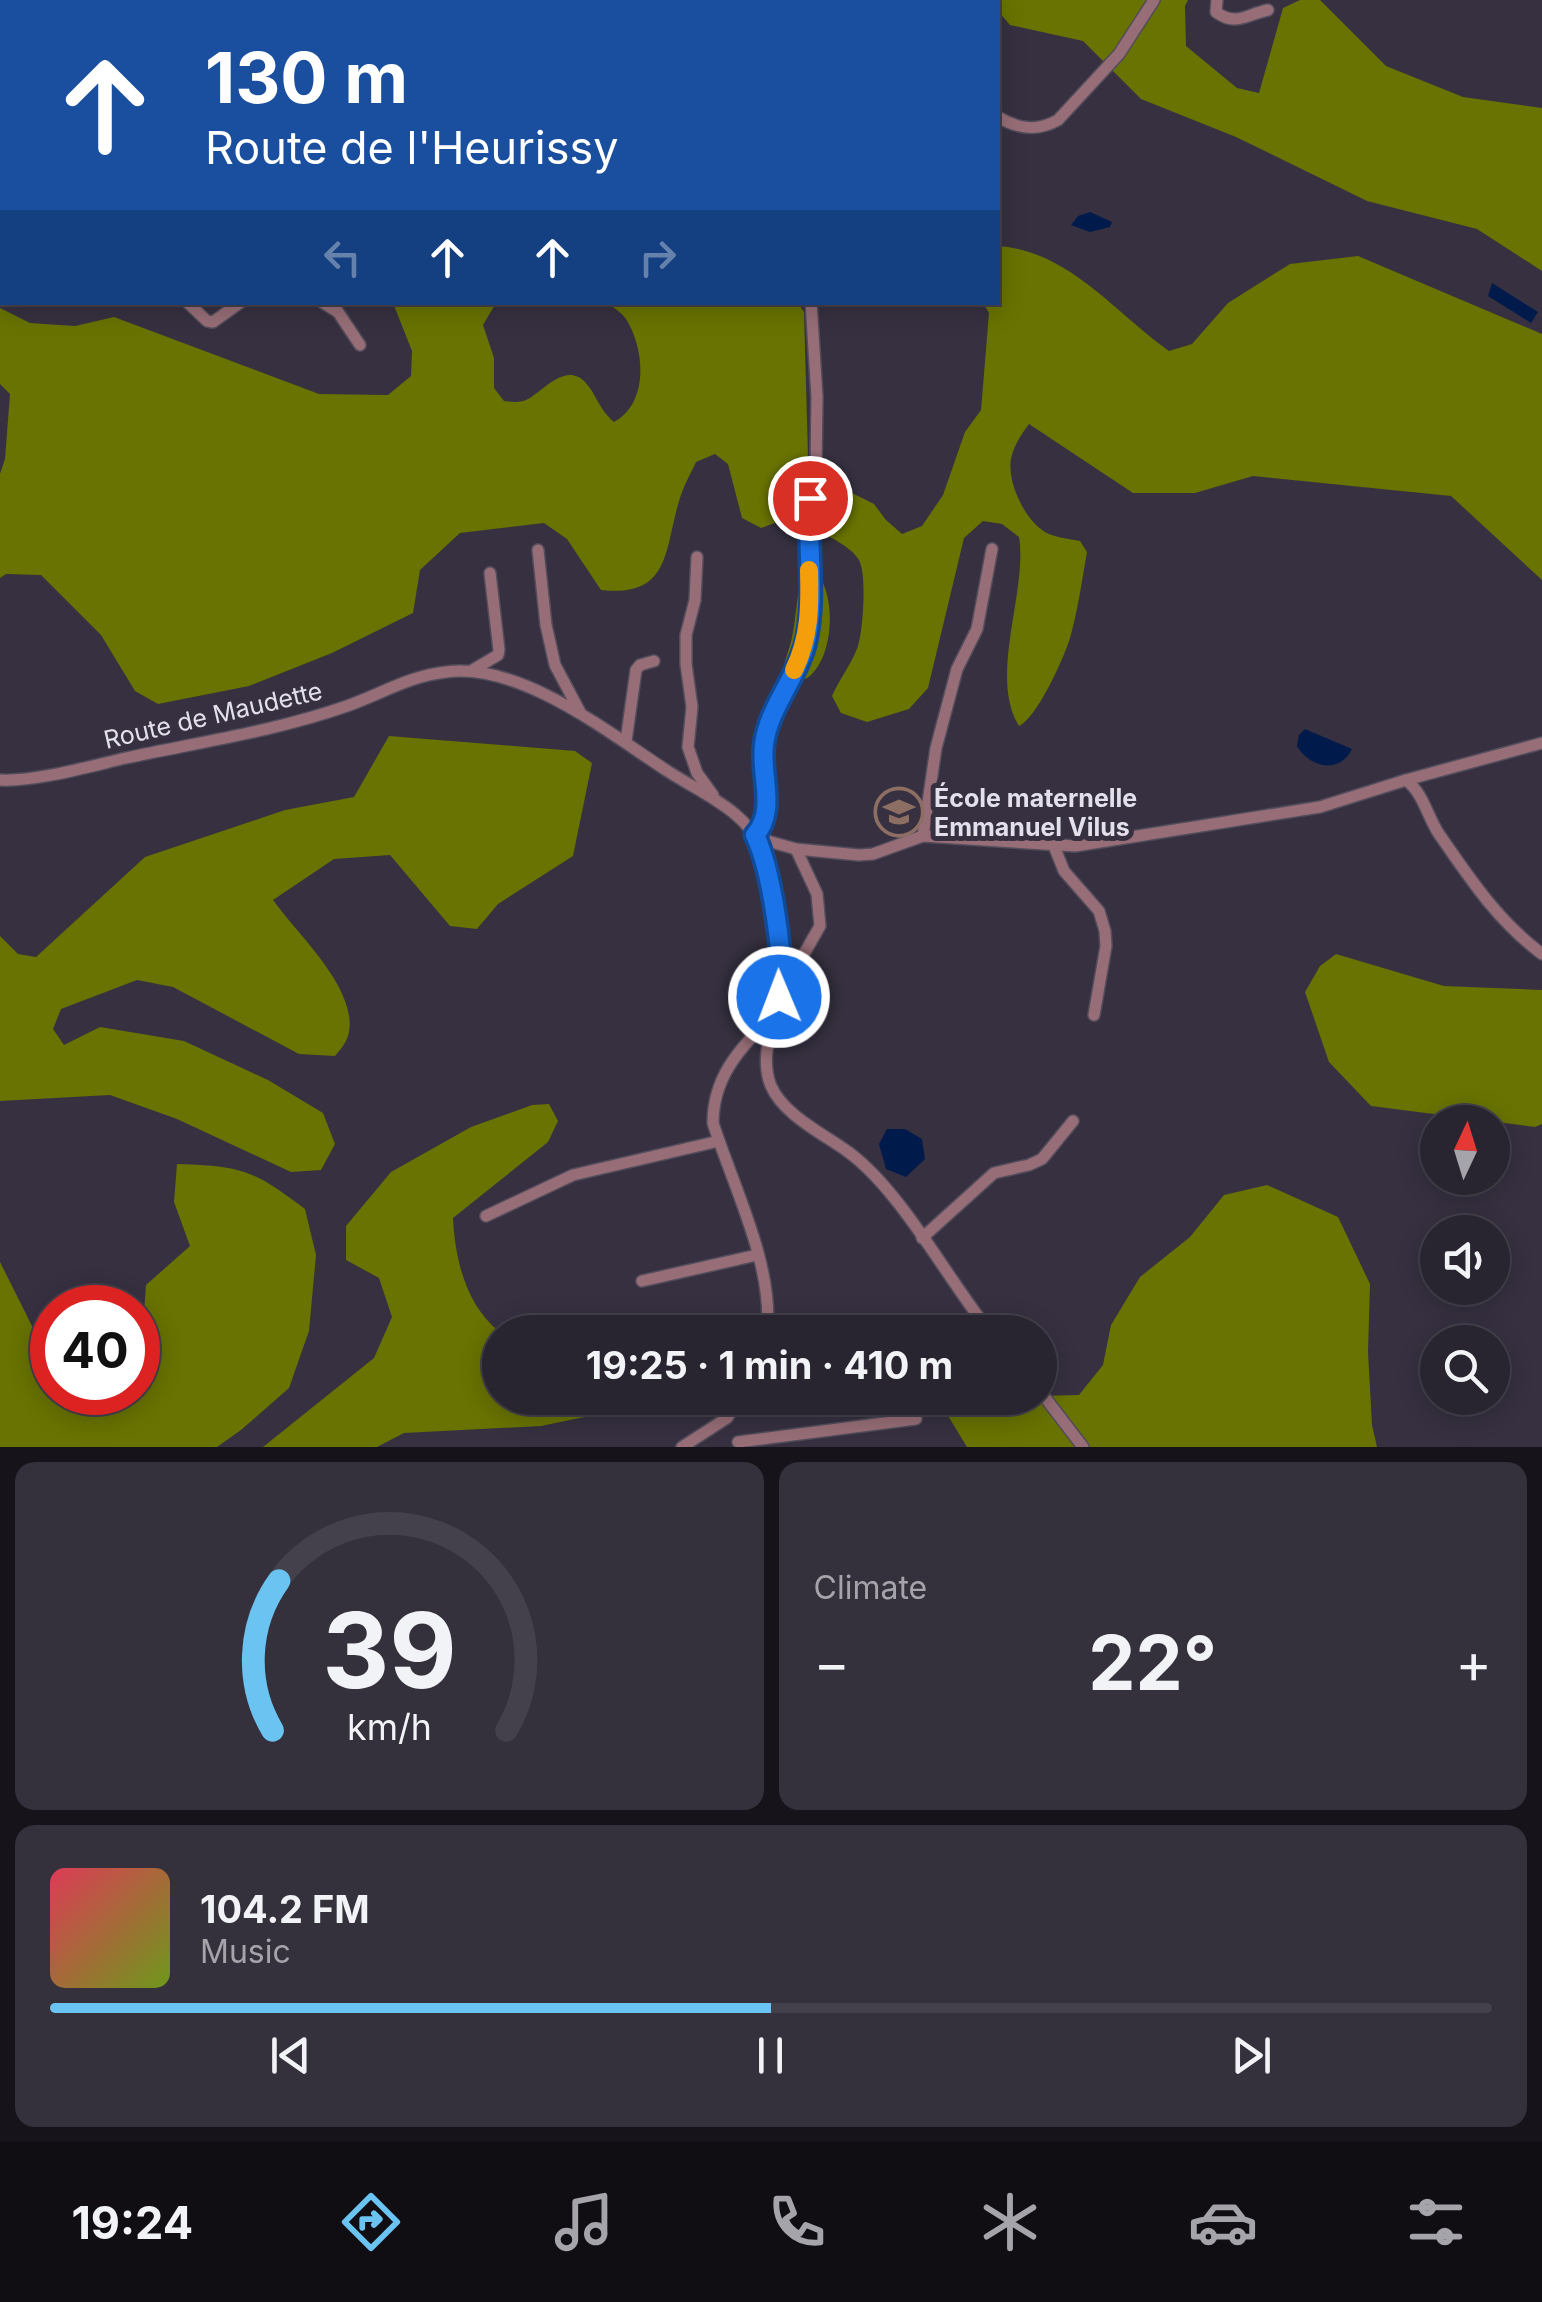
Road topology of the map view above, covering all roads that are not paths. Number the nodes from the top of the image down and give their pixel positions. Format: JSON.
{"nodes":[{"id":1,"x":1154,"y":0,"type":"edge"},
{"id":2,"x":1216,"y":0,"type":"edge"},
{"id":3,"x":1268,"y":10,"type":"dead end"},
{"id":4,"x":1000,"y":119,"type":"edge"},
{"id":5,"x":190,"y":305,"type":"edge"},
{"id":6,"x":238,"y":305,"type":"edge"},
{"id":7,"x":327,"y":305,"type":"edge"},
{"id":8,"x":811,"y":305,"type":"edge"},
{"id":9,"x":360,"y":345,"type":"dead end"},
{"id":10,"x":992,"y":549,"type":"dead end"},
{"id":11,"x":538,"y":550,"type":"dead end"},
{"id":12,"x":696,"y":558,"type":"dead end"},
{"id":13,"x":490,"y":573,"type":"dead end"},
{"id":14,"x":654,"y":661,"type":"dead end"},
{"id":15,"x":471,"y":670,"type":"junction"},
{"id":16,"x":580,"y":712,"type":"junction"},
{"id":17,"x":626,"y":741,"type":"junction"},
{"id":18,"x":1542,"y":743,"type":"edge"},
{"id":19,"x":0,"y":780,"type":"edge"},
{"id":20,"x":1406,"y":780,"type":"junction"},
{"id":21,"x":718,"y":803,"type":"junction"},
{"id":22,"x":756,"y":836,"type":"junction"},
{"id":23,"x":923,"y":836,"type":"junction"},
{"id":24,"x":1054,"y":846,"type":"junction"},
{"id":25,"x":796,"y":849,"type":"junction"},
{"id":26,"x":1542,"y":954,"type":"edge"},
{"id":27,"x":779,"y":997,"type":"junction"},
{"id":28,"x":773,"y":1015,"type":"junction"},
{"id":29,"x":1094,"y":1015,"type":"dead end"},
{"id":30,"x":1073,"y":1122,"type":"dead end"},
{"id":31,"x":719,"y":1142,"type":"junction"},
{"id":32,"x":486,"y":1216,"type":"dead end"},
{"id":33,"x":922,"y":1238,"type":"junction"},
{"id":34,"x":757,"y":1256,"type":"junction"},
{"id":35,"x":642,"y":1280,"type":"dead end"},
{"id":36,"x":769,"y":1315,"type":"edge"},
{"id":37,"x":976,"y":1315,"type":"edge"},
{"id":38,"x":1057,"y":1413,"type":"edge"},
{"id":39,"x":729,"y":1415,"type":"edge"},
{"id":40,"x":727,"y":1418,"type":"junction"},
{"id":41,"x":916,"y":1419,"type":"dead end"},
{"id":42,"x":739,"y":1445,"type":"edge"},
{"id":43,"x":682,"y":1447,"type":"edge"},
{"id":44,"x":1083,"y":1447,"type":"edge"}],
"edges":[{"from":1,"to":4,"type":"street"},
{"from":2,"to":3,"type":"street"},
{"from":5,"to":6,"type":"street"},
{"from":7,"to":9,"type":"street"},
{"from":8,"to":22,"type":"street"},
{"from":10,"to":23,"type":"street"},
{"from":11,"to":16,"type":"street"},
{"from":12,"to":21,"type":"street"},
{"from":13,"to":15,"type":"street"},
{"from":14,"to":17,"type":"street"},
{"from":15,"to":16,"type":"street","name":"Route de Maudette"},
{"from":15,"to":19,"type":"street","name":"Route de Maudette"},
{"from":16,"to":17,"type":"street","name":"Route de Maudette"},
{"from":17,"to":21,"type":"street","name":"Route de Maudette"},
{"from":18,"to":20,"type":"street"},
{"from":20,"to":24,"type":"street"},
{"from":20,"to":26,"type":"street"},
{"from":21,"to":22,"type":"street","name":"Route de Maudette"},
{"from":22,"to":25,"type":"street"},
{"from":22,"to":27,"type":"street"},
{"from":23,"to":24,"type":"street"},
{"from":23,"to":25,"type":"street"},
{"from":24,"to":29,"type":"street"},
{"from":25,"to":27,"type":"street"},
{"from":27,"to":28,"type":"street"},
{"from":28,"to":31,"type":"street"},
{"from":28,"to":33,"type":"street"},
{"from":30,"to":33,"type":"street"},
{"from":31,"to":32,"type":"street"},
{"from":31,"to":34,"type":"street"},
{"from":33,"to":37,"type":"street"},
{"from":34,"to":35,"type":"street"},
{"from":34,"to":36,"type":"street"},
{"from":38,"to":44,"type":"street"},
{"from":39,"to":40,"type":"street"},
{"from":40,"to":42,"type":"street"},
{"from":40,"to":43,"type":"street"},
{"from":41,"to":42,"type":"street"}]}
